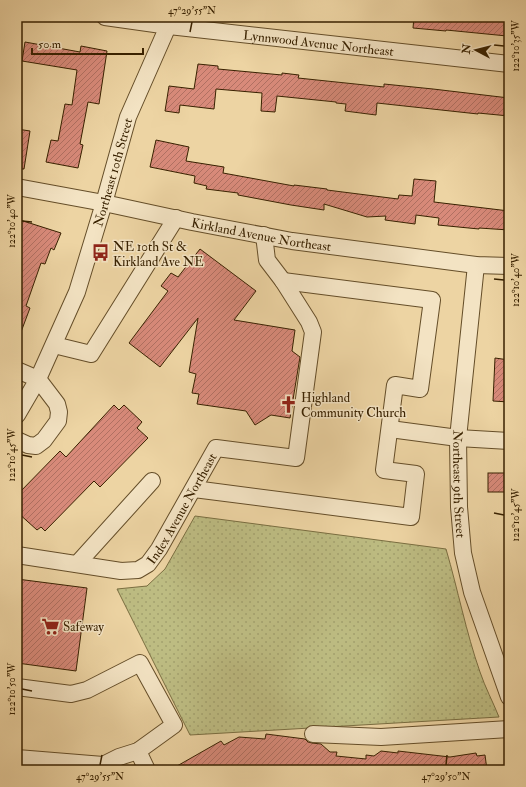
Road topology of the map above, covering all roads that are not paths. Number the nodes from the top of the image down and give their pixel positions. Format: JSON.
{"nodes":[{"id":1,"x":105,"y":17,"type":"edge"},
{"id":2,"x":171,"y":22,"type":"edge"},
{"id":3,"x":509,"y":64,"type":"edge"},
{"id":4,"x":17,"y":187,"type":"edge"},
{"id":5,"x":104,"y":203,"type":"junction"},
{"id":6,"x":176,"y":218,"type":"junction"},
{"id":7,"x":264,"y":236,"type":"junction"},
{"id":8,"x":476,"y":265,"type":"junction"},
{"id":9,"x":509,"y":266,"type":"edge"},
{"id":10,"x":283,"y":281,"type":"junction"},
{"id":11,"x":54,"y":345,"type":"junction"},
{"id":12,"x":17,"y":370,"type":"edge"},
{"id":13,"x":38,"y":379,"type":"junction"},
{"id":14,"x":17,"y":415,"type":"edge"},
{"id":15,"x":390,"y":429,"type":"junction"},
{"id":16,"x":458,"y":438,"type":"junction"},
{"id":17,"x":17,"y":440,"type":"edge"},
{"id":18,"x":509,"y":441,"type":"edge"},
{"id":19,"x":152,"y":481,"type":"dead end"},
{"id":20,"x":194,"y":489,"type":"junction"},
{"id":21,"x":17,"y":555,"type":"edge"},
{"id":22,"x":77,"y":564,"type":"junction"},
{"id":23,"x":17,"y":687,"type":"edge"},
{"id":24,"x":509,"y":697,"type":"edge"},
{"id":25,"x":509,"y":729,"type":"edge"},
{"id":26,"x":313,"y":734,"type":"dead end"},
{"id":27,"x":138,"y":751,"type":"junction"},
{"id":28,"x":17,"y":758,"type":"edge"},
{"id":29,"x":148,"y":770,"type":"edge"}],
"edges":[{"from":1,"to":2,"type":"street","name":"Lynnwood Avenue Northeast"},
{"from":2,"to":3,"type":"street","name":"Lynnwood Avenue Northeast"},
{"from":2,"to":5,"type":"street","name":"Northeast 10th Street"},
{"from":4,"to":5,"type":"street","name":"Kirkland Avenue Northeast"},
{"from":5,"to":6,"type":"street","name":"Kirkland Avenue Northeast"},
{"from":5,"to":11,"type":"street","name":"Northeast 10th Street"},
{"from":6,"to":7,"type":"street","name":"Kirkland Avenue Northeast"},
{"from":6,"to":11,"type":"street"},
{"from":7,"to":8,"type":"street","name":"Kirkland Avenue Northeast"},
{"from":7,"to":10,"type":"street"},
{"from":8,"to":9,"type":"street","name":"Kirkland Avenue Northeast"},
{"from":8,"to":16,"type":"street","name":"Northeast 9th Street"},
{"from":10,"to":15,"type":"street"},
{"from":10,"to":20,"type":"street","name":"Index Avenue Northeast"},
{"from":11,"to":13,"type":"street","name":"Northeast 10th Street"},
{"from":12,"to":13,"type":"street"},
{"from":13,"to":14,"type":"street","name":"Northeast 10th Street"},
{"from":13,"to":17,"type":"street"},
{"from":15,"to":16,"type":"street"},
{"from":15,"to":20,"type":"street"},
{"from":16,"to":18,"type":"street"},
{"from":16,"to":24,"type":"street","name":"Northeast 9th Street"},
{"from":19,"to":22,"type":"street"},
{"from":20,"to":22,"type":"street","name":"Index Avenue Northeast"},
{"from":21,"to":22,"type":"street","name":"Index Avenue Northeast"},
{"from":23,"to":27,"type":"street"},
{"from":25,"to":26,"type":"street"},
{"from":27,"to":28,"type":"street"},
{"from":27,"to":29,"type":"street"}]}
